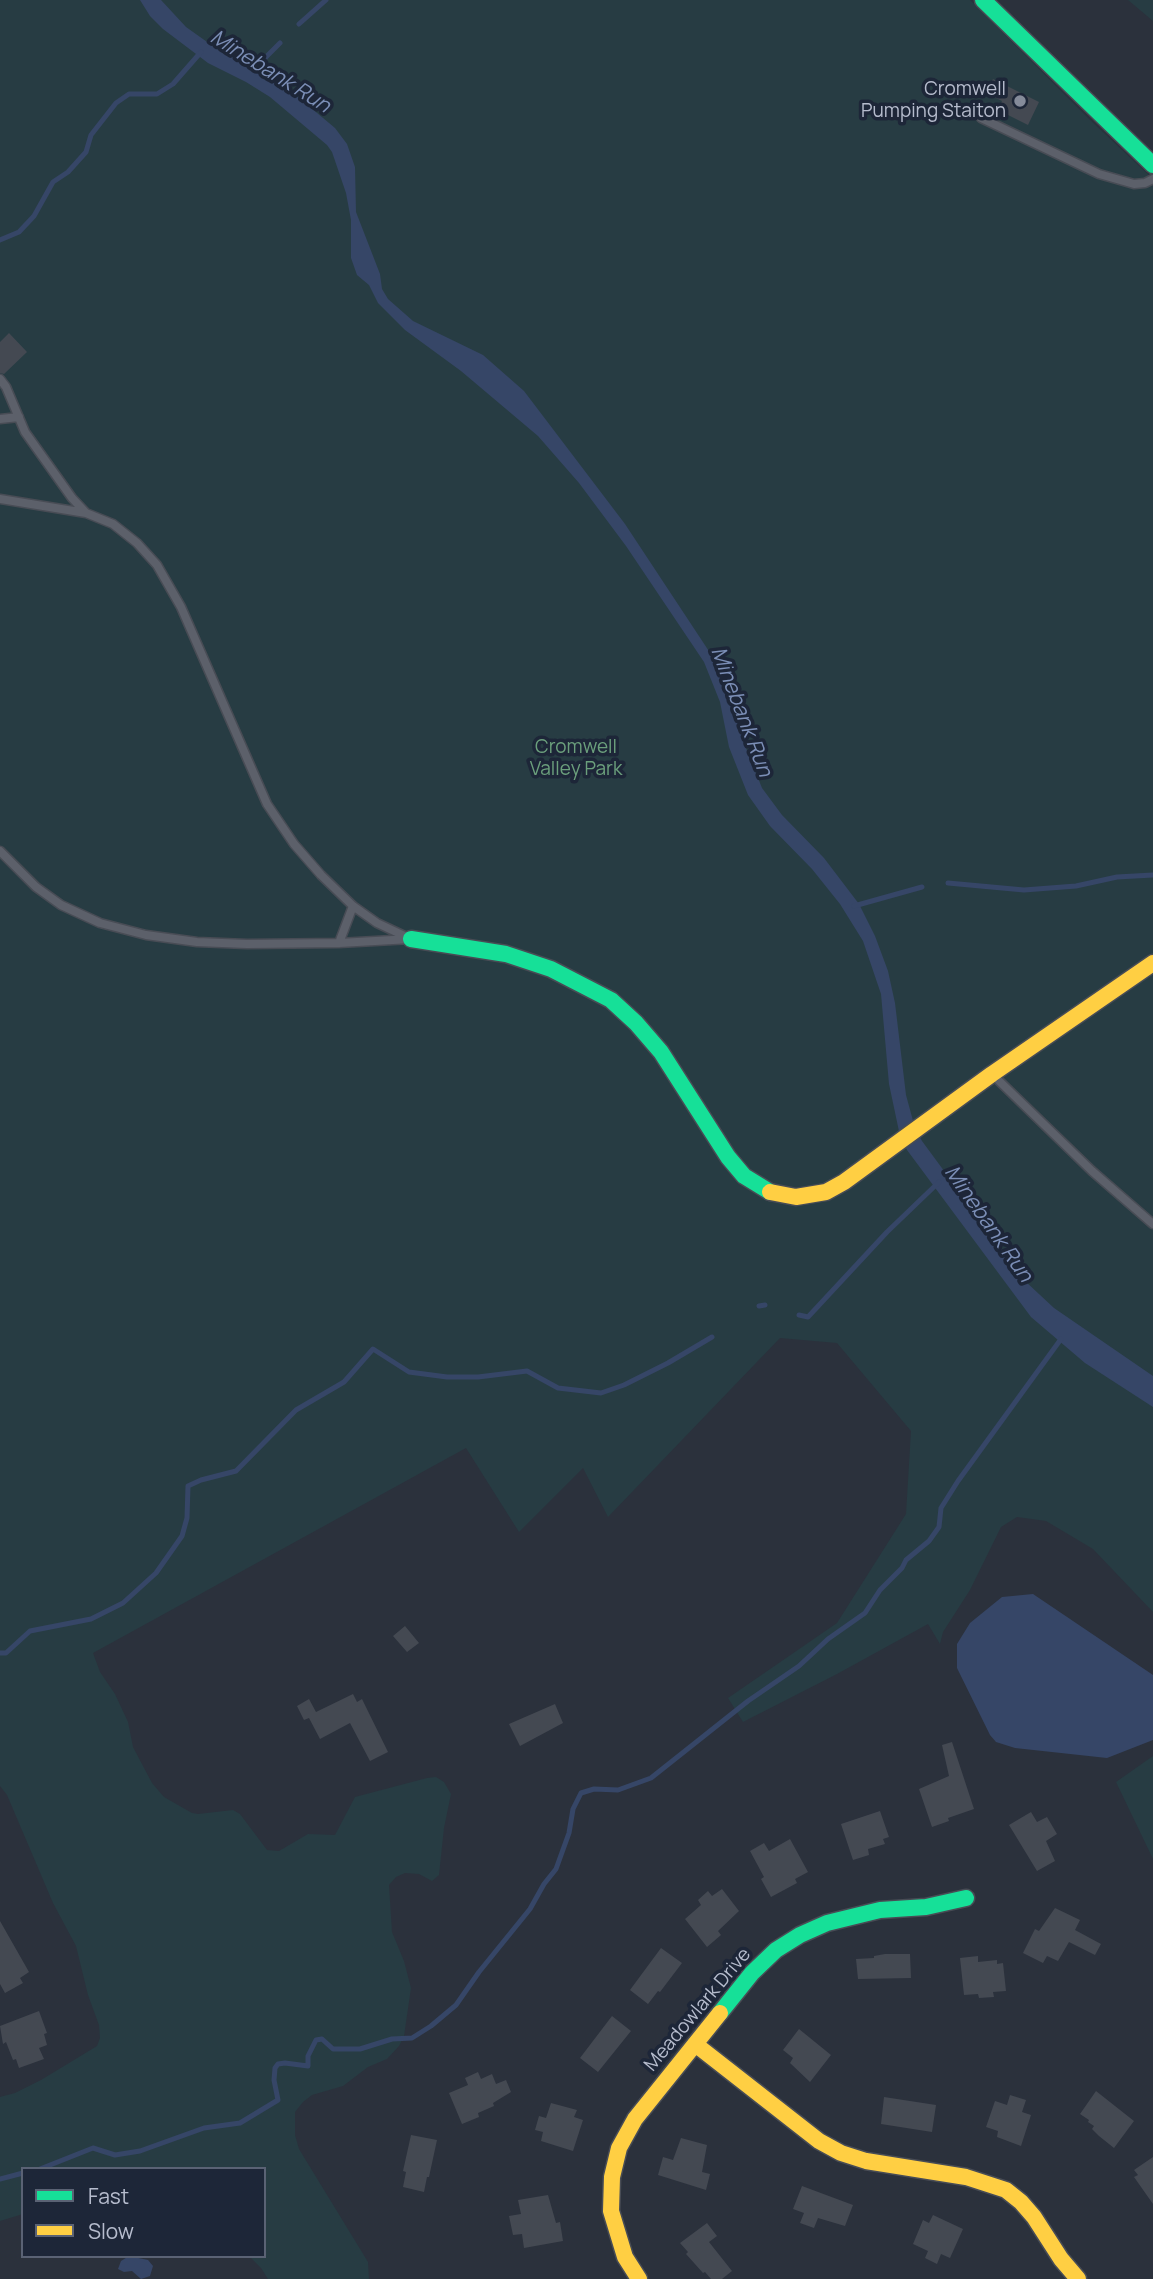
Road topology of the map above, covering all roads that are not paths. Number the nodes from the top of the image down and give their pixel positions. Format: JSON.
{"nodes":[{"id":1,"x":983,"y":0,"type":"edge"},
{"id":2,"x":981,"y":118,"type":"dead end"},
{"id":3,"x":1153,"y":166,"type":"edge"},
{"id":4,"x":1153,"y":178,"type":"edge"},
{"id":5,"x":0,"y":379,"type":"edge"},
{"id":6,"x":19,"y":417,"type":"junction"},
{"id":7,"x":0,"y":419,"type":"edge"},
{"id":8,"x":0,"y":499,"type":"edge"},
{"id":9,"x":86,"y":513,"type":"junction"},
{"id":10,"x":0,"y":851,"type":"edge"},
{"id":11,"x":353,"y":906,"type":"junction"},
{"id":12,"x":411,"y":939,"type":"junction"},
{"id":13,"x":339,"y":943,"type":"junction"},
{"id":14,"x":1153,"y":963,"type":"edge"},
{"id":15,"x":992,"y":1074,"type":"junction"},
{"id":16,"x":1153,"y":1224,"type":"edge"},
{"id":17,"x":966,"y":1898,"type":"dead end"},
{"id":18,"x":695,"y":2043,"type":"junction"},
{"id":19,"x":639,"y":2279,"type":"edge"},
{"id":20,"x":1078,"y":2279,"type":"edge"}],
"edges":[{"from":1,"to":3,"type":"street"},
{"from":2,"to":4,"type":"lane"},
{"from":5,"to":6,"type":"lane"},
{"from":6,"to":7,"type":"lane"},
{"from":6,"to":9,"type":"lane"},
{"from":8,"to":9,"type":"lane"},
{"from":9,"to":11,"type":"lane"},
{"from":10,"to":13,"type":"lane"},
{"from":11,"to":12,"type":"lane"},
{"from":11,"to":13,"type":"lane"},
{"from":12,"to":13,"type":"lane"},
{"from":12,"to":15,"type":"street"},
{"from":14,"to":15,"type":"street"},
{"from":15,"to":16,"type":"lane"},
{"from":17,"to":18,"type":"street","name":"Meadowlark Drive"},
{"from":18,"to":19,"type":"street","name":"Meadowlark Drive"},
{"from":18,"to":20,"type":"street"}]}
